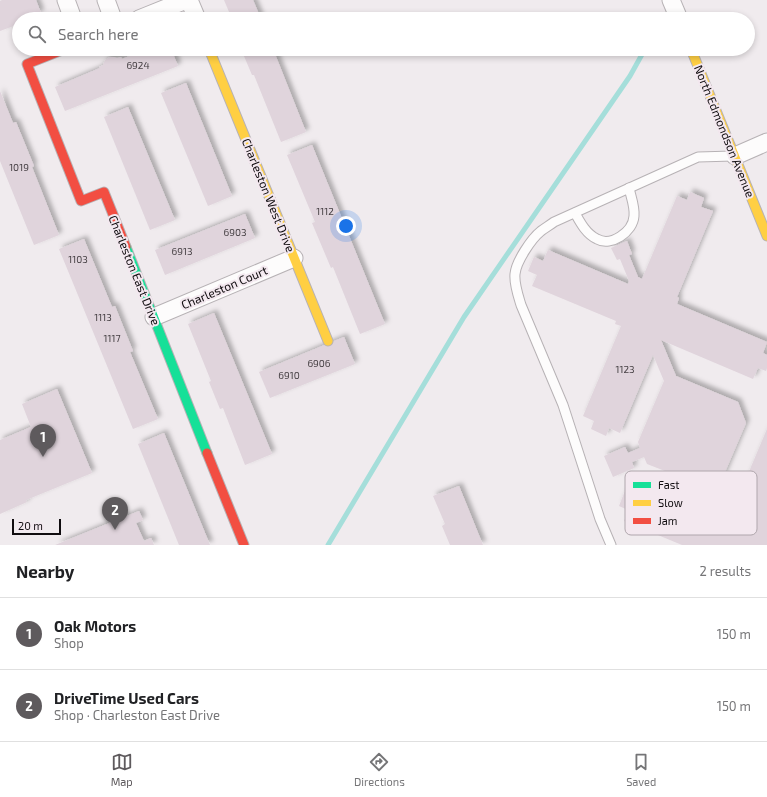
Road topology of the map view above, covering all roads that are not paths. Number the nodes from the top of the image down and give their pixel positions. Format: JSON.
{"nodes":[{"id":1,"x":66,"y":0,"type":"edge"},
{"id":2,"x":106,"y":0,"type":"edge"},
{"id":3,"x":186,"y":0,"type":"edge"},
{"id":4,"x":189,"y":0,"type":"edge"},
{"id":5,"x":671,"y":0,"type":"edge"},
{"id":6,"x":70,"y":12,"type":"edge"},
{"id":7,"x":110,"y":12,"type":"edge"},
{"id":8,"x":156,"y":12,"type":"edge"},
{"id":9,"x":193,"y":12,"type":"edge"},
{"id":10,"x":676,"y":12,"type":"edge"},
{"id":11,"x":47,"y":56,"type":"edge"},
{"id":12,"x":212,"y":56,"type":"edge"},
{"id":13,"x":694,"y":56,"type":"edge"},
{"id":14,"x":767,"y":142,"type":"edge"},
{"id":15,"x":735,"y":156,"type":"junction"},
{"id":16,"x":629,"y":188,"type":"junction"},
{"id":17,"x":575,"y":213,"type":"junction"},
{"id":18,"x":767,"y":236,"type":"edge"},
{"id":19,"x":294,"y":258,"type":"junction"},
{"id":20,"x":154,"y":317,"type":"junction"},
{"id":21,"x":328,"y":341,"type":"dead end"},
{"id":22,"x":244,"y":545,"type":"edge"},
{"id":23,"x":611,"y":545,"type":"edge"}],
"edges":[{"from":1,"to":6,"type":"street"},
{"from":2,"to":7,"type":"street"},
{"from":3,"to":8,"type":"street"},
{"from":4,"to":9,"type":"street"},
{"from":5,"to":10,"type":"street"},
{"from":11,"to":20,"type":"street","name":"Charleston East Drive"},
{"from":12,"to":19,"type":"street","name":"Charleston West Drive"},
{"from":13,"to":15,"type":"street","name":"North Edmondson Avenue"},
{"from":14,"to":15,"type":"street"},
{"from":15,"to":16,"type":"lane"},
{"from":15,"to":18,"type":"street","name":"North Edmondson Avenue"},
{"from":16,"to":17,"type":"lane"},
{"from":16,"to":17,"type":"lane"},
{"from":17,"to":23,"type":"lane"},
{"from":19,"to":20,"type":"street","name":"Charleston Court"},
{"from":19,"to":21,"type":"street","name":"Charleston West Drive"},
{"from":20,"to":22,"type":"street","name":"Charleston East Drive"}]}
